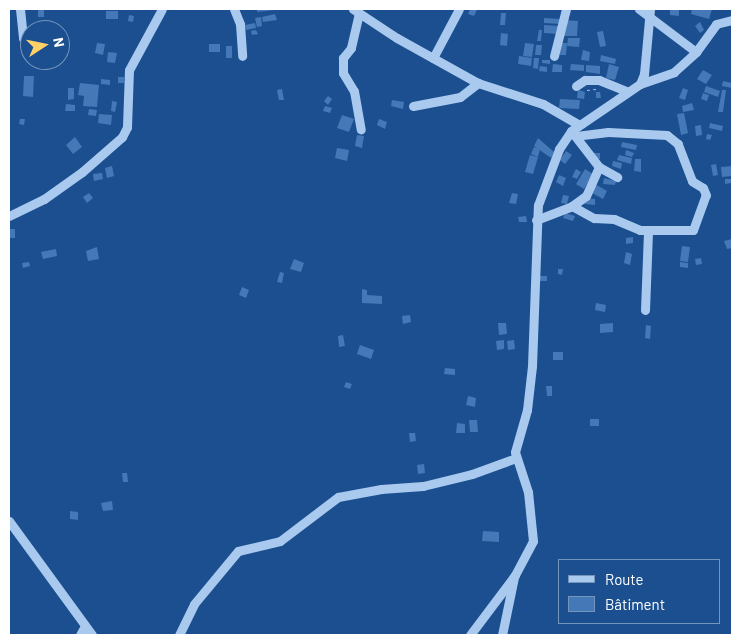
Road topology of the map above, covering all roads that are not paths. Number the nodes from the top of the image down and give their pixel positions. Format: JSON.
{"nodes":[{"id":1,"x":162,"y":9,"type":"edge"},
{"id":2,"x":234,"y":9,"type":"edge"},
{"id":3,"x":459,"y":9,"type":"edge"},
{"id":4,"x":566,"y":9,"type":"edge"},
{"id":5,"x":639,"y":9,"type":"edge"},
{"id":6,"x":356,"y":11,"type":"edge"},
{"id":7,"x":650,"y":12,"type":"edge"},
{"id":8,"x":732,"y":20,"type":"edge"},
{"id":9,"x":696,"y":52,"type":"junction"},
{"id":10,"x":242,"y":56,"type":"dead end"},
{"id":11,"x":554,"y":56,"type":"dead end"},
{"id":12,"x":433,"y":58,"type":"junction"},
{"id":13,"x":478,"y":83,"type":"junction"},
{"id":14,"x":640,"y":84,"type":"junction"},
{"id":15,"x":576,"y":86,"type":"dead end"},
{"id":16,"x":626,"y":91,"type":"junction"},
{"id":17,"x":413,"y":106,"type":"dead end"},
{"id":18,"x":361,"y":129,"type":"dead end"},
{"id":19,"x":575,"y":130,"type":"junction"},
{"id":20,"x":599,"y":168,"type":"junction"},
{"id":21,"x":617,"y":176,"type":"dead end"},
{"id":22,"x":572,"y":206,"type":"junction"},
{"id":23,"x":9,"y":216,"type":"edge"},
{"id":24,"x":536,"y":220,"type":"junction"},
{"id":25,"x":648,"y":230,"type":"junction"},
{"id":26,"x":645,"y":310,"type":"dead end"},
{"id":27,"x":516,"y":458,"type":"junction"},
{"id":28,"x":9,"y":521,"type":"edge"},
{"id":29,"x":514,"y":575,"type":"junction"},
{"id":30,"x":85,"y":626,"type":"junction"},
{"id":31,"x":80,"y":635,"type":"edge"},
{"id":32,"x":92,"y":635,"type":"edge"},
{"id":33,"x":179,"y":635,"type":"edge"},
{"id":34,"x":470,"y":635,"type":"edge"},
{"id":35,"x":502,"y":635,"type":"edge"}],
"edges":[{"from":1,"to":23,"type":"street"},
{"from":2,"to":10,"type":"street"},
{"from":3,"to":12,"type":"street"},
{"from":4,"to":11,"type":"street"},
{"from":5,"to":7,"type":"street"},
{"from":6,"to":12,"type":"street"},
{"from":6,"to":18,"type":"street"},
{"from":7,"to":9,"type":"street"},
{"from":7,"to":14,"type":"street"},
{"from":8,"to":9,"type":"street"},
{"from":9,"to":14,"type":"street"},
{"from":12,"to":13,"type":"street"},
{"from":13,"to":17,"type":"street"},
{"from":13,"to":19,"type":"street"},
{"from":14,"to":16,"type":"street"},
{"from":15,"to":16,"type":"street"},
{"from":16,"to":19,"type":"street"},
{"from":19,"to":20,"type":"street"},
{"from":19,"to":24,"type":"street"},
{"from":19,"to":25,"type":"street"},
{"from":20,"to":21,"type":"street"},
{"from":20,"to":22,"type":"street"},
{"from":22,"to":24,"type":"street"},
{"from":22,"to":25,"type":"street"},
{"from":24,"to":27,"type":"street"},
{"from":25,"to":26,"type":"street"},
{"from":27,"to":29,"type":"street"},
{"from":27,"to":33,"type":"street"},
{"from":28,"to":30,"type":"street"},
{"from":29,"to":34,"type":"street"},
{"from":29,"to":35,"type":"street"},
{"from":30,"to":31,"type":"street"},
{"from":30,"to":32,"type":"street"}]}
